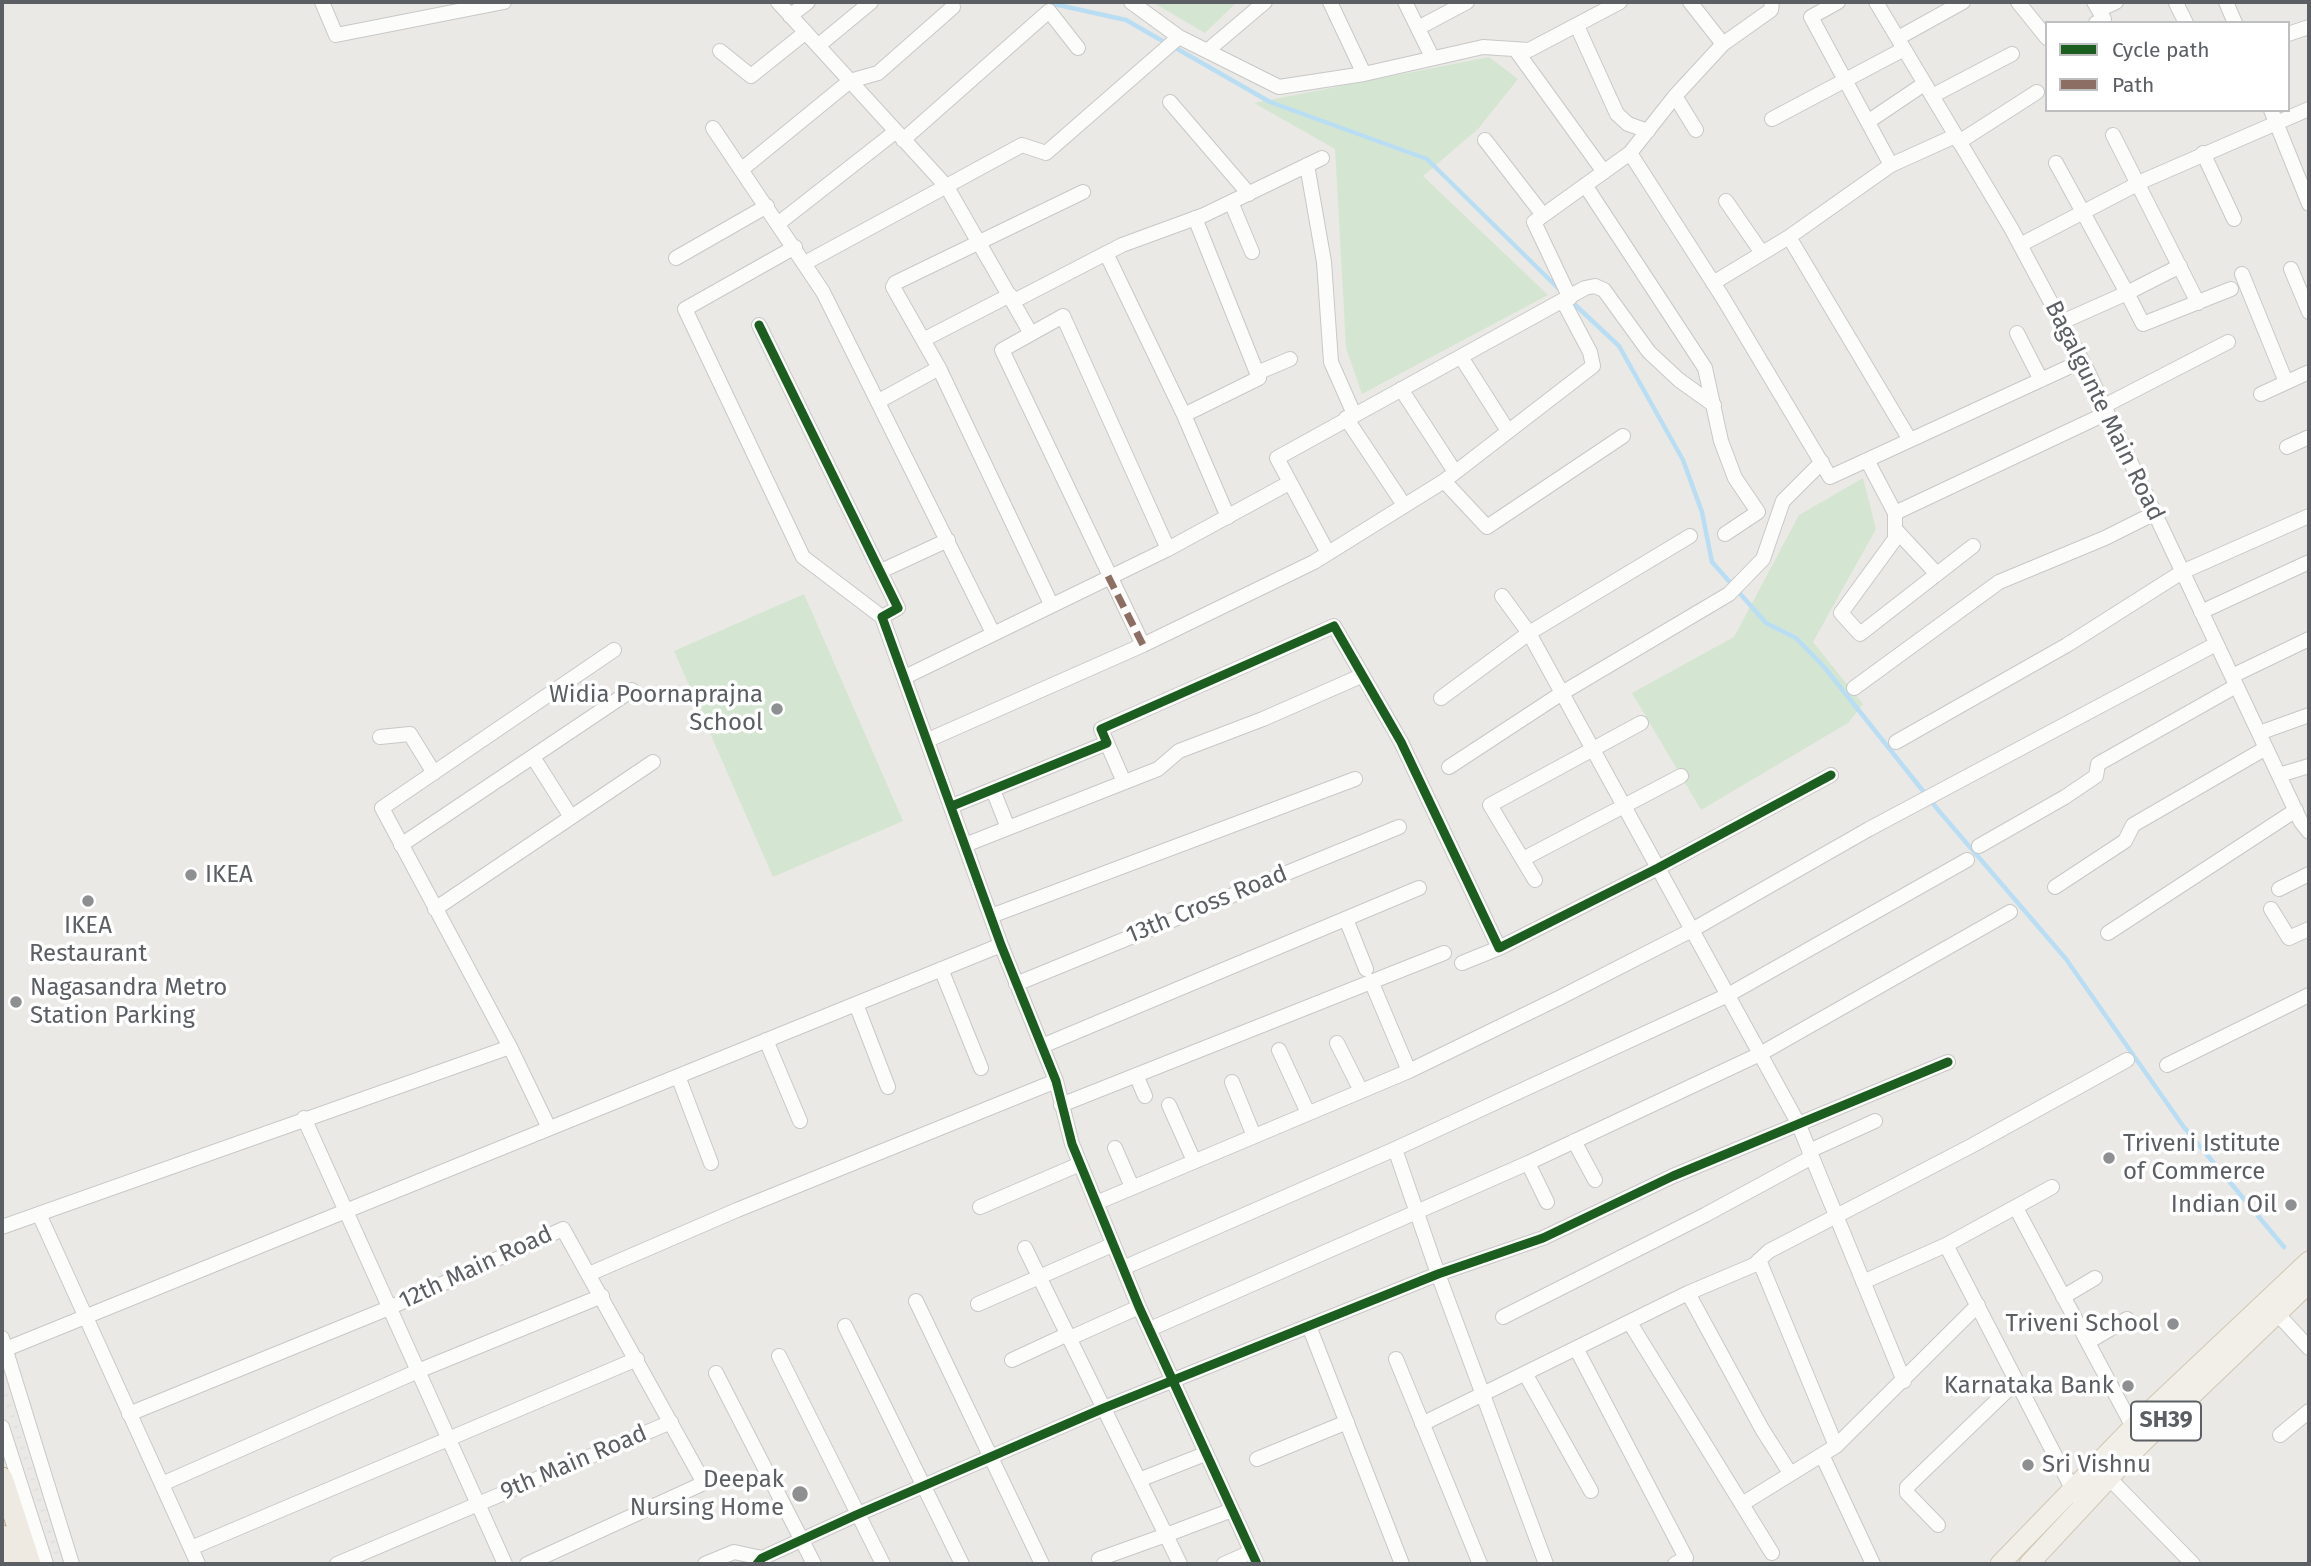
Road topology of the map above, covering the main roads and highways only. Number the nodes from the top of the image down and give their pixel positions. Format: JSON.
{"nodes":[{"id":1,"x":2309,"y":1261,"type":"edge"},
{"id":2,"x":2309,"y":1283,"type":"edge"},
{"id":3,"x":2272,"y":1308,"type":"junction"},
{"id":4,"x":2,"y":1478,"type":"edge"},
{"id":5,"x":2078,"y":1498,"type":"junction"},
{"id":6,"x":2,"y":1536,"type":"edge"},
{"id":7,"x":11,"y":1564,"type":"edge"},
{"id":8,"x":30,"y":1564,"type":"edge"},
{"id":9,"x":2000,"y":1564,"type":"edge"},
{"id":10,"x":2029,"y":1564,"type":"edge"}],
"edges":[{"from":1,"to":3,"type":"main road"},
{"from":2,"to":3,"type":"main road","number":"SH39"},
{"from":3,"to":5,"type":"main road","number":"SH39"},
{"from":3,"to":5,"type":"main road"},
{"from":4,"to":8,"type":"highway"},
{"from":5,"to":9,"type":"main road"},
{"from":5,"to":10,"type":"main road","number":"SH39"},
{"from":6,"to":7,"type":"highway"}]}
